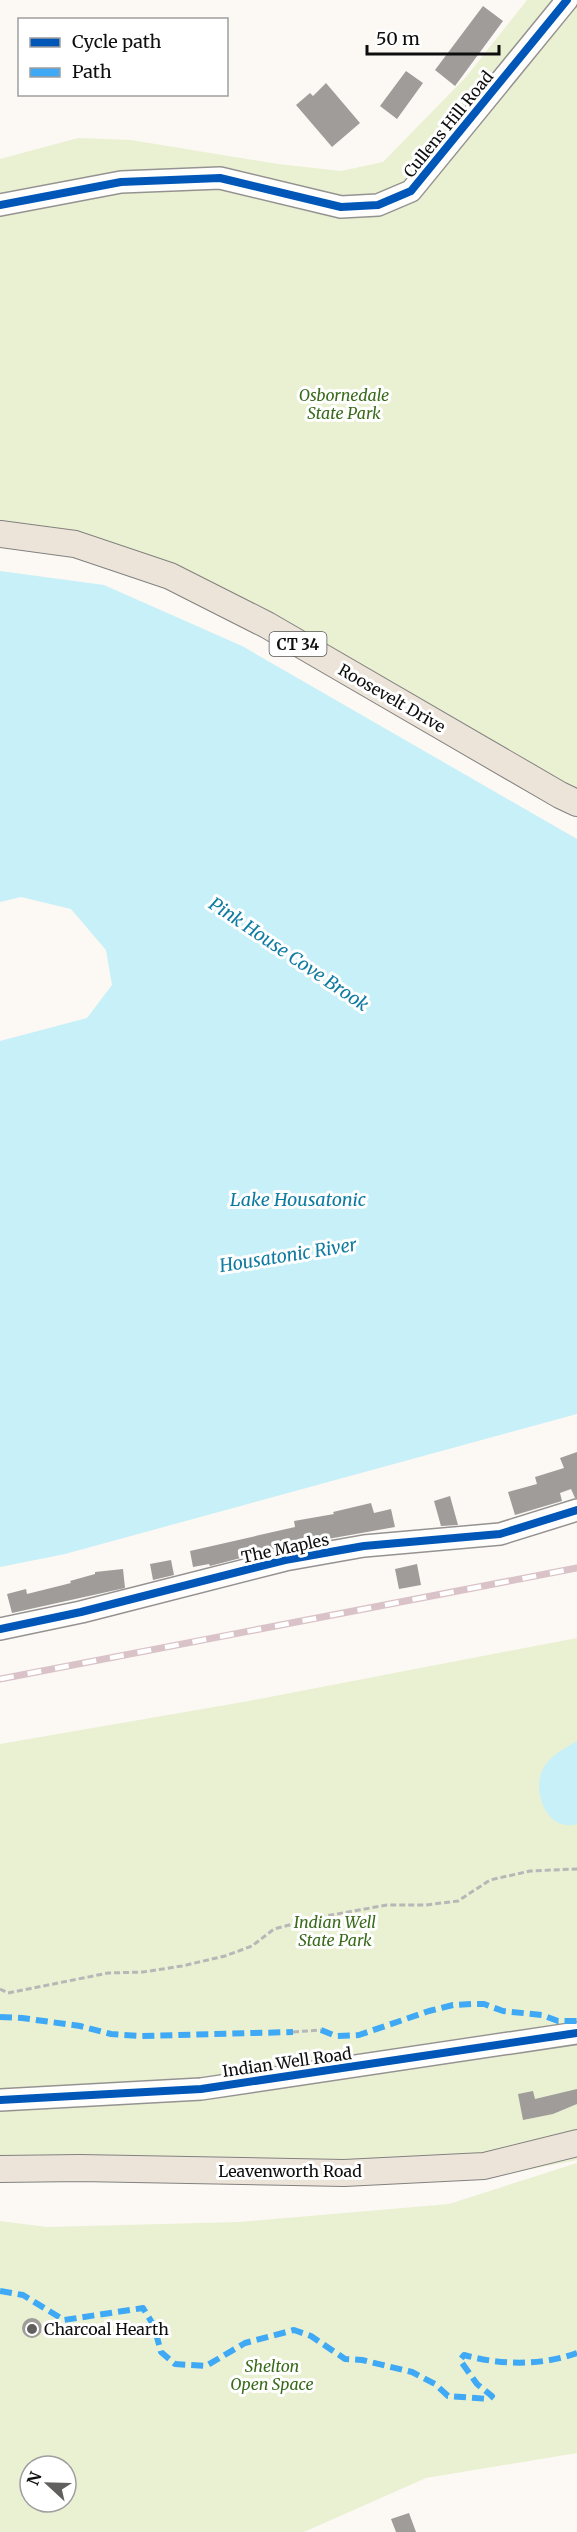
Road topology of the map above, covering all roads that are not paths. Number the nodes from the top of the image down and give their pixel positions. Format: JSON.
{"nodes":[{"id":1,"x":567,"y":0,"type":"edge"},
{"id":2,"x":0,"y":205,"type":"edge"},
{"id":3,"x":0,"y":534,"type":"edge"},
{"id":4,"x":577,"y":803,"type":"edge"},
{"id":5,"x":577,"y":1510,"type":"edge"},
{"id":6,"x":0,"y":1629,"type":"edge"},
{"id":7,"x":577,"y":2033,"type":"edge"},
{"id":8,"x":0,"y":2100,"type":"edge"},
{"id":9,"x":577,"y":2143,"type":"edge"},
{"id":10,"x":0,"y":2169,"type":"edge"}],
"edges":[{"from":1,"to":2,"type":"street","name":"Cullens Hill Road"},
{"from":3,"to":4,"type":"main road","name":"Roosevelt Drive","number":"CT 34"},
{"from":5,"to":6,"type":"street","name":"The Maples"},
{"from":7,"to":8,"type":"street","name":"Indian Well Road"},
{"from":9,"to":10,"type":"main road","name":"Leavenworth Road"}]}
